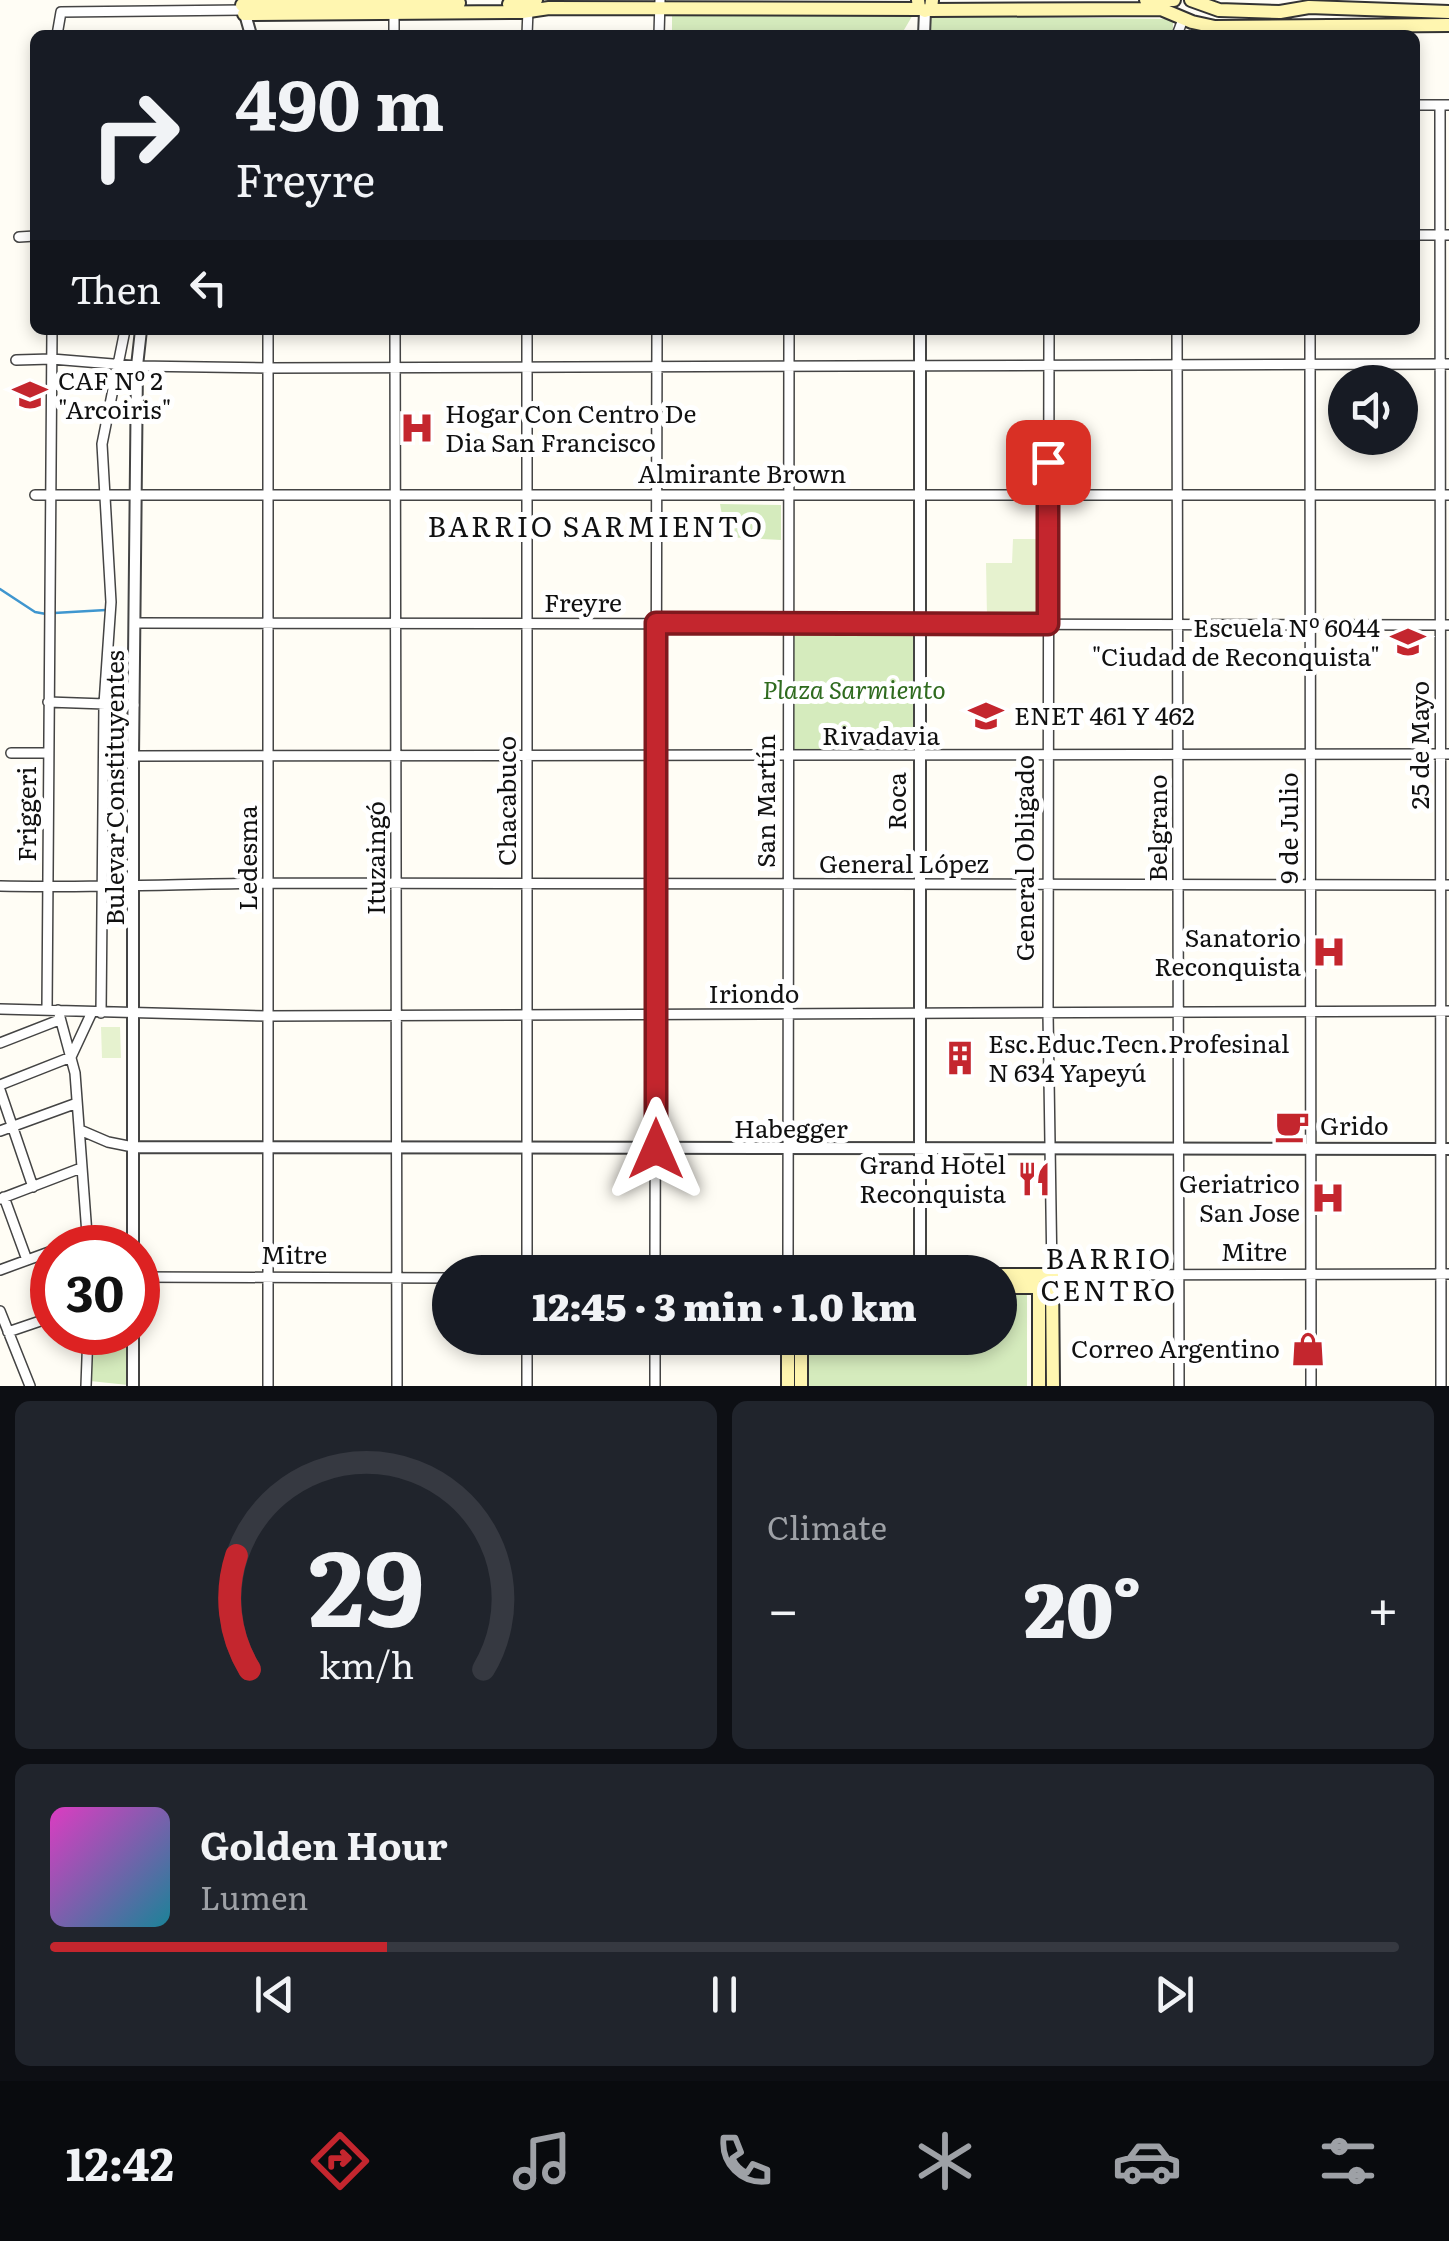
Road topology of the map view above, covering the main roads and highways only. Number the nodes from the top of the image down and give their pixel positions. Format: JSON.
{"nodes":[{"id":1,"x":1146,"y":0,"type":"edge"},
{"id":2,"x":530,"y":4,"type":"edge"},
{"id":3,"x":549,"y":4,"type":"edge"},
{"id":4,"x":1054,"y":4,"type":"edge"},
{"id":5,"x":660,"y":5,"type":"edge"},
{"id":6,"x":794,"y":5,"type":"edge"},
{"id":7,"x":925,"y":6,"type":"edge"},
{"id":8,"x":1305,"y":6,"type":"edge"},
{"id":9,"x":243,"y":7,"type":"edge"},
{"id":10,"x":1183,"y":7,"type":"edge"},
{"id":11,"x":1426,"y":12,"type":"edge"},
{"id":12,"x":1449,"y":12,"type":"edge"},
{"id":13,"x":1449,"y":26,"type":"edge"},
{"id":14,"x":1307,"y":29,"type":"edge"},
{"id":15,"x":1017,"y":1275,"type":"edge"},
{"id":16,"x":1052,"y":1275,"type":"joint"},
{"id":17,"x":1017,"y":1287,"type":"edge"},
{"id":18,"x":788,"y":1355,"type":"edge"},
{"id":19,"x":801,"y":1355,"type":"edge"},
{"id":20,"x":788,"y":1386,"type":"edge"},
{"id":21,"x":801,"y":1386,"type":"edge"},
{"id":22,"x":1039,"y":1386,"type":"edge"},
{"id":23,"x":1053,"y":1386,"type":"edge"}],
"edges":[{"from":1,"to":10,"type":"main road"},
{"from":2,"to":3,"type":"main road"},
{"from":2,"to":9,"type":"main road"},
{"from":3,"to":5,"type":"main road"},
{"from":4,"to":7,"type":"main road"},
{"from":4,"to":10,"type":"main road"},
{"from":5,"to":6,"type":"main road"},
{"from":6,"to":7,"type":"main road"},
{"from":8,"to":10,"type":"main road"},
{"from":8,"to":11,"type":"main road"},
{"from":8,"to":14,"type":"main road"},
{"from":10,"to":14,"type":"main road"},
{"from":11,"to":12,"type":"main road"},
{"from":11,"to":13,"type":"main road"},
{"from":11,"to":14,"type":"main road"},
{"from":15,"to":16,"type":"main road","name":"Mitre"},
{"from":16,"to":23,"type":"main road","name":"General Obligado"},
{"from":17,"to":22,"type":"main road"},
{"from":18,"to":20,"type":"main road"},
{"from":19,"to":21,"type":"main road"}]}
